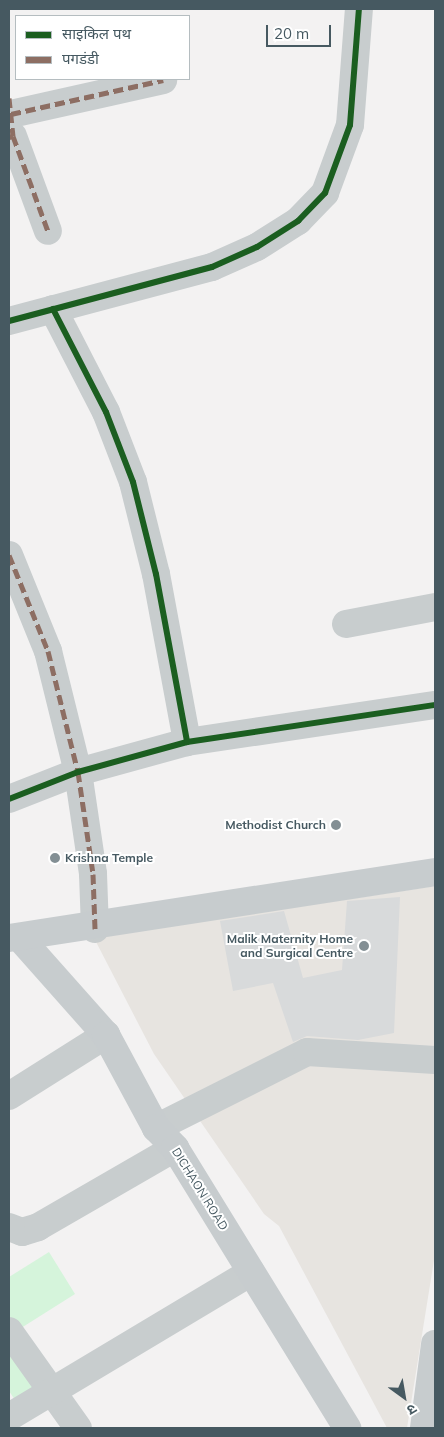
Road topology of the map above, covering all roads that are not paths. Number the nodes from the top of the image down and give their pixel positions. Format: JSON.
{"nodes":[{"id":1,"x":359,"y":9,"type":"edge"},
{"id":2,"x":164,"y":80,"type":"dead end"},
{"id":3,"x":10,"y":121,"type":"edge"},
{"id":4,"x":48,"y":231,"type":"dead end"},
{"id":5,"x":52,"y":309,"type":"junction"},
{"id":6,"x":9,"y":320,"type":"edge"},
{"id":7,"x":9,"y":554,"type":"edge"},
{"id":8,"x":435,"y":607,"type":"edge"},
{"id":9,"x":346,"y":624,"type":"dead end"},
{"id":10,"x":435,"y":705,"type":"edge"},
{"id":11,"x":187,"y":742,"type":"junction"},
{"id":12,"x":78,"y":772,"type":"junction"},
{"id":13,"x":9,"y":800,"type":"edge"},
{"id":14,"x":435,"y":872,"type":"edge"},
{"id":15,"x":95,"y":928,"type":"junction"},
{"id":16,"x":14,"y":938,"type":"edge"},
{"id":17,"x":106,"y":1035,"type":"junction"},
{"id":18,"x":435,"y":1060,"type":"edge"},
{"id":19,"x":9,"y":1096,"type":"edge"},
{"id":20,"x":156,"y":1128,"type":"junction"},
{"id":21,"x":176,"y":1148,"type":"junction"},
{"id":22,"x":9,"y":1227,"type":"edge"},
{"id":23,"x":251,"y":1272,"type":"junction"},
{"id":24,"x":9,"y":1331,"type":"edge"},
{"id":25,"x":435,"y":1344,"type":"edge"},
{"id":26,"x":53,"y":1394,"type":"junction"},
{"id":27,"x":9,"y":1418,"type":"edge"},
{"id":28,"x":78,"y":1428,"type":"edge"},
{"id":29,"x":347,"y":1428,"type":"edge"},
{"id":30,"x":424,"y":1428,"type":"edge"}],
"edges":[{"from":1,"to":5,"type":"street"},
{"from":2,"to":3,"type":"street"},
{"from":3,"to":4,"type":"street"},
{"from":5,"to":6,"type":"street"},
{"from":5,"to":11,"type":"street"},
{"from":7,"to":12,"type":"street"},
{"from":8,"to":9,"type":"street"},
{"from":10,"to":11,"type":"street"},
{"from":11,"to":12,"type":"street"},
{"from":12,"to":13,"type":"street"},
{"from":12,"to":15,"type":"street"},
{"from":14,"to":15,"type":"main road"},
{"from":15,"to":16,"type":"main road"},
{"from":16,"to":17,"type":"main road","name":"DICHAON ROAD"},
{"from":17,"to":19,"type":"street"},
{"from":17,"to":20,"type":"main road","name":"DICHAON ROAD"},
{"from":18,"to":20,"type":"street"},
{"from":20,"to":21,"type":"main road","name":"DICHAON ROAD"},
{"from":21,"to":22,"type":"street"},
{"from":21,"to":23,"type":"main road","name":"DICHAON ROAD"},
{"from":23,"to":26,"type":"street"},
{"from":23,"to":29,"type":"main road","name":"DICHAON ROAD"},
{"from":24,"to":26,"type":"street"},
{"from":25,"to":30,"type":"main road"},
{"from":26,"to":27,"type":"street"},
{"from":26,"to":28,"type":"street"}]}
